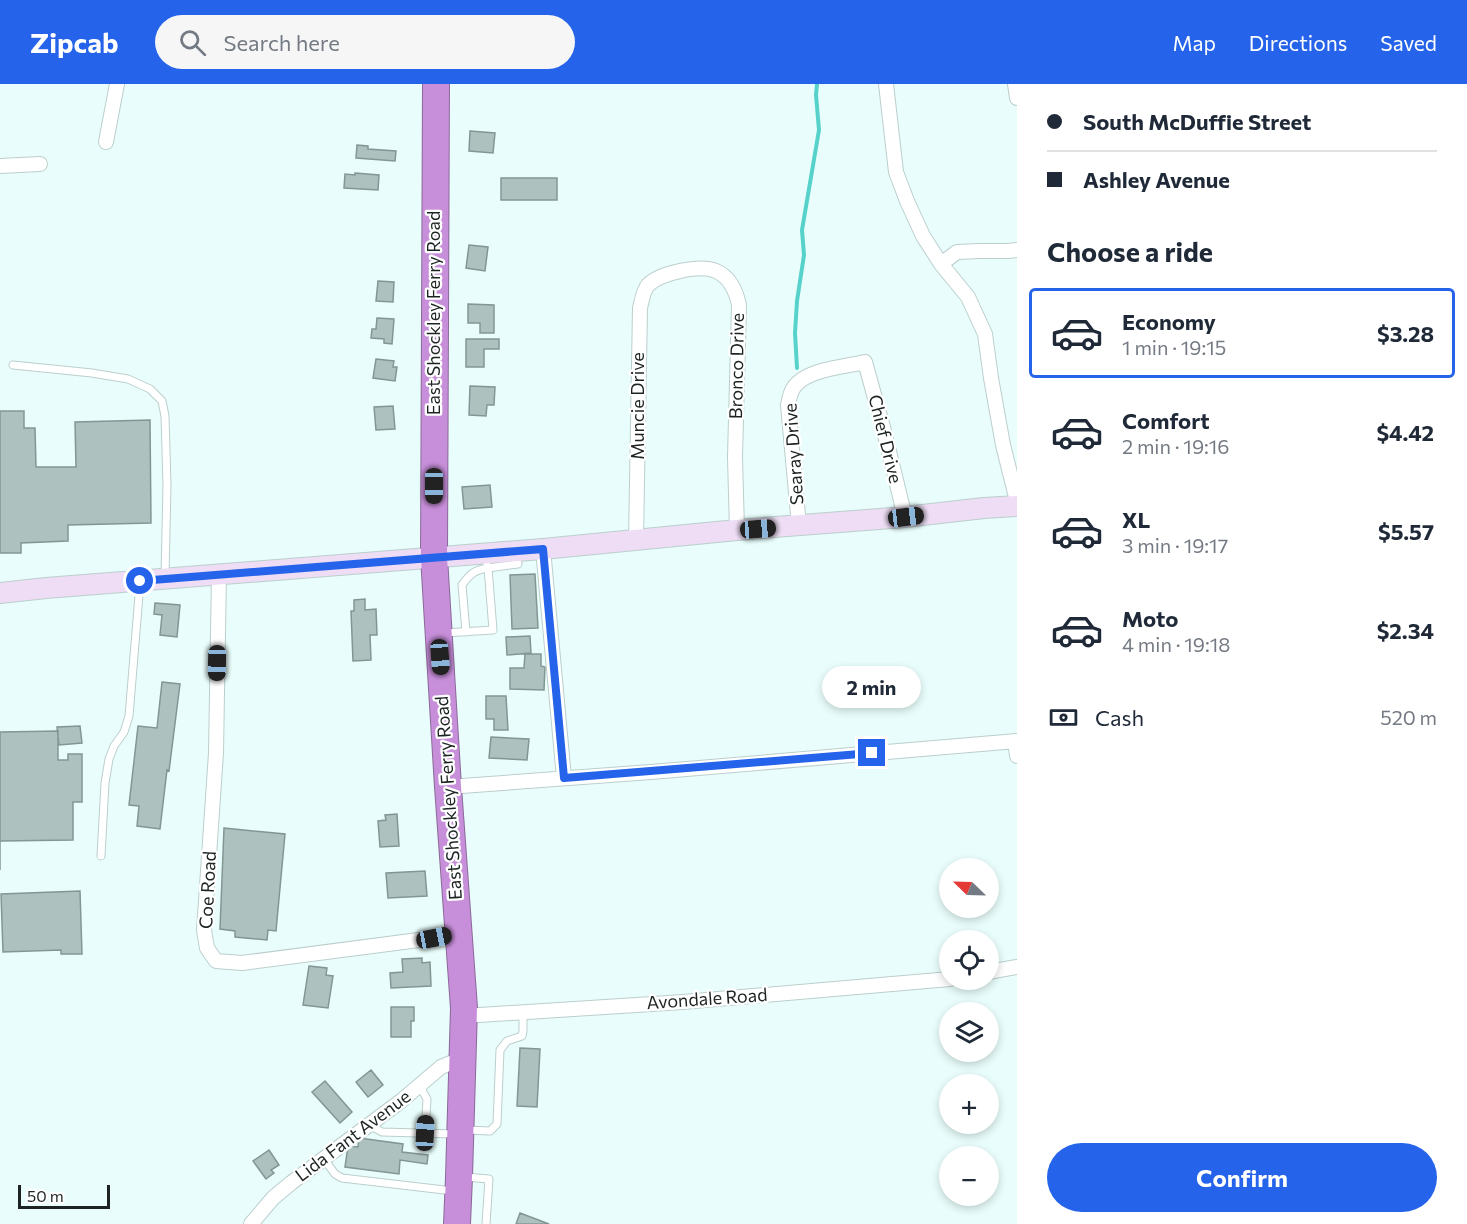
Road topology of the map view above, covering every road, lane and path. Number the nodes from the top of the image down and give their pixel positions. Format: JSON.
{"nodes":[{"id":1,"x":117,"y":84,"type":"edge"},
{"id":2,"x":436,"y":84,"type":"edge"},
{"id":3,"x":886,"y":84,"type":"edge"},
{"id":4,"x":1015,"y":84,"type":"edge"},
{"id":5,"x":1017,"y":98,"type":"edge"},
{"id":6,"x":106,"y":142,"type":"dead end"},
{"id":7,"x":40,"y":164,"type":"dead end"},
{"id":8,"x":0,"y":166,"type":"edge"},
{"id":9,"x":1017,"y":250,"type":"edge"},
{"id":10,"x":941,"y":264,"type":"junction"},
{"id":11,"x":658,"y":278,"type":"joint"},
{"id":12,"x":865,"y":362,"type":"joint"},
{"id":13,"x":13,"y":365,"type":"dead end"},
{"id":14,"x":1017,"y":501,"type":"edge"},
{"id":15,"x":1017,"y":506,"type":"edge"},
{"id":16,"x":906,"y":517,"type":"junction"},
{"id":17,"x":799,"y":526,"type":"junction"},
{"id":18,"x":737,"y":530,"type":"junction"},
{"id":19,"x":636,"y":540,"type":"junction"},
{"id":20,"x":543,"y":549,"type":"junction"},
{"id":21,"x":434,"y":557,"type":"junction"},
{"id":22,"x":487,"y":561,"type":"junction"},
{"id":23,"x":219,"y":574,"type":"junction"},
{"id":24,"x":165,"y":579,"type":"junction"},
{"id":25,"x":140,"y":581,"type":"junction"},
{"id":26,"x":0,"y":593,"type":"edge"},
{"id":27,"x":481,"y":598,"type":"dead end"},
{"id":28,"x":491,"y":598,"type":"junction"},
{"id":29,"x":466,"y":632,"type":"junction"},
{"id":30,"x":438,"y":634,"type":"junction"},
{"id":31,"x":1016,"y":741,"type":"edge"},
{"id":32,"x":1017,"y":756,"type":"edge"},
{"id":33,"x":564,"y":778,"type":"junction"},
{"id":34,"x":447,"y":787,"type":"junction"},
{"id":35,"x":101,"y":856,"type":"dead end"},
{"id":36,"x":458,"y":933,"type":"junction"},
{"id":37,"x":1017,"y":967,"type":"edge"},
{"id":38,"x":999,"y":970,"type":"edge"},
{"id":39,"x":939,"y":980,"type":"edge"},
{"id":40,"x":522,"y":1012,"type":"junction"},
{"id":41,"x":464,"y":1016,"type":"junction"},
{"id":42,"x":463,"y":1058,"type":"junction"},
{"id":43,"x":420,"y":1085,"type":"junction"},
{"id":44,"x":368,"y":1124,"type":"junction"},
{"id":45,"x":461,"y":1132,"type":"junction"},
{"id":46,"x":425,"y":1133,"type":"junction"},
{"id":47,"x":323,"y":1158,"type":"junction"},
{"id":48,"x":459,"y":1185,"type":"junction"},
{"id":49,"x":251,"y":1224,"type":"edge"},
{"id":50,"x":457,"y":1224,"type":"edge"},
{"id":51,"x":486,"y":1224,"type":"edge"}],
"edges":[{"from":1,"to":6,"type":"street"},
{"from":2,"to":21,"type":"highway","name":"East Shockley Ferry Road"},
{"from":3,"to":10,"type":"street"},
{"from":4,"to":5,"type":"street"},
{"from":7,"to":8,"type":"street"},
{"from":9,"to":10,"type":"street"},
{"from":10,"to":14,"type":"street"},
{"from":11,"to":18,"type":"street","name":"Bronco Drive"},
{"from":11,"to":19,"type":"street","name":"Muncie Drive"},
{"from":12,"to":16,"type":"street","name":"Chief Drive"},
{"from":12,"to":17,"type":"street","name":"Searay Drive"},
{"from":13,"to":24,"type":"lane"},
{"from":15,"to":16,"type":"street"},
{"from":16,"to":17,"type":"street"},
{"from":17,"to":18,"type":"street"},
{"from":18,"to":19,"type":"street"},
{"from":19,"to":20,"type":"street"},
{"from":20,"to":22,"type":"street"},
{"from":20,"to":33,"type":"street"},
{"from":21,"to":22,"type":"street"},
{"from":21,"to":23,"type":"street"},
{"from":21,"to":30,"type":"highway","name":"East Shockley Ferry Road"},
{"from":22,"to":28,"type":"lane"},
{"from":22,"to":29,"type":"lane"},
{"from":23,"to":24,"type":"street"},
{"from":23,"to":36,"type":"street","name":"Coe Road"},
{"from":24,"to":25,"type":"street"},
{"from":25,"to":26,"type":"street"},
{"from":25,"to":35,"type":"lane"},
{"from":27,"to":28,"type":"lane"},
{"from":28,"to":29,"type":"lane"},
{"from":29,"to":30,"type":"lane"},
{"from":30,"to":34,"type":"highway","name":"East Shockley Ferry Road"},
{"from":31,"to":32,"type":"street"},
{"from":31,"to":33,"type":"street"},
{"from":33,"to":34,"type":"street"},
{"from":34,"to":36,"type":"highway","name":"East Shockley Ferry Road"},
{"from":36,"to":41,"type":"highway","name":"East Shockley Ferry Road"},
{"from":37,"to":38,"type":"street"},
{"from":39,"to":40,"type":"street","name":"Avondale Road"},
{"from":40,"to":41,"type":"street","name":"Avondale Road"},
{"from":40,"to":45,"type":"lane"},
{"from":41,"to":42,"type":"highway","name":"East Shockley Ferry Road"},
{"from":42,"to":43,"type":"street","name":"Lida Fant Avenue"},
{"from":42,"to":45,"type":"highway","name":"East Shockley Ferry Road"},
{"from":43,"to":44,"type":"street","name":"Lida Fant Avenue"},
{"from":43,"to":46,"type":"lane"},
{"from":44,"to":46,"type":"lane"},
{"from":44,"to":47,"type":"street","name":"Lida Fant Avenue"},
{"from":45,"to":46,"type":"lane"},
{"from":45,"to":48,"type":"highway","name":"East Shockley Ferry Road"},
{"from":47,"to":48,"type":"lane"},
{"from":47,"to":49,"type":"street","name":"Lida Fant Avenue"},
{"from":48,"to":50,"type":"highway","name":"East Shockley Ferry Road"},
{"from":48,"to":51,"type":"lane"}]}
